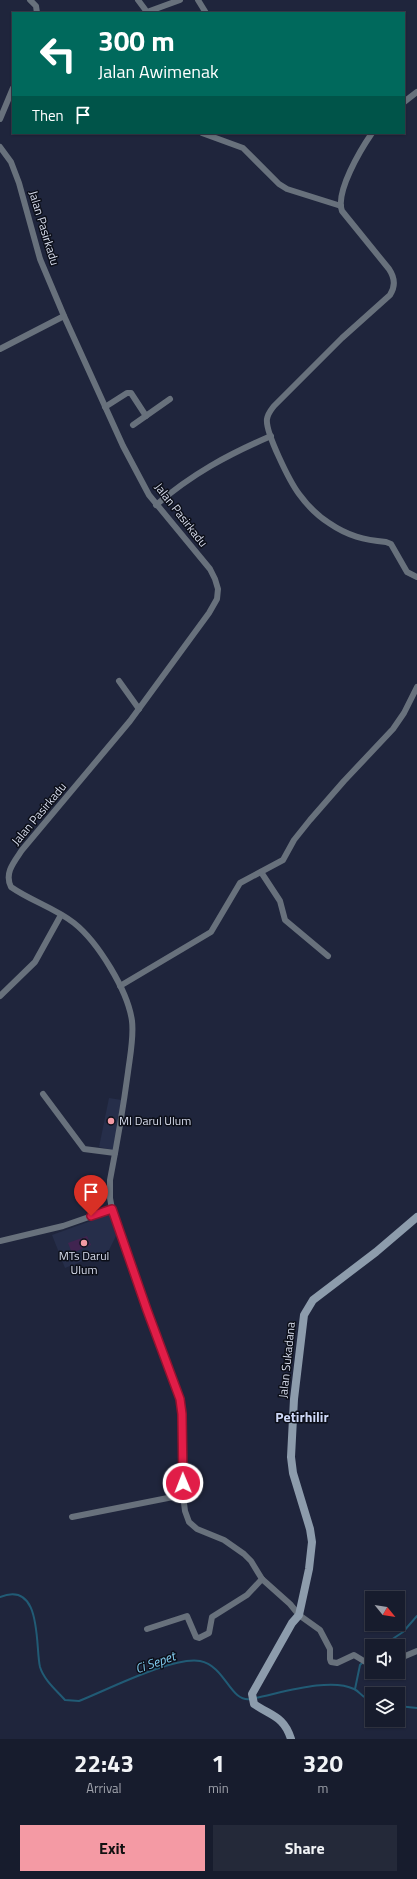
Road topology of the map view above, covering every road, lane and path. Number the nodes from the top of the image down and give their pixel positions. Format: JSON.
{"nodes":[{"id":1,"x":30,"y":0,"type":"edge"},
{"id":2,"x":138,"y":0,"type":"edge"},
{"id":3,"x":180,"y":0,"type":"edge"},
{"id":4,"x":198,"y":0,"type":"edge"},
{"id":5,"x":37,"y":12,"type":"edge"},
{"id":6,"x":147,"y":12,"type":"edge"},
{"id":7,"x":150,"y":12,"type":"edge"},
{"id":8,"x":205,"y":12,"type":"edge"},
{"id":9,"x":12,"y":90,"type":"edge"},
{"id":10,"x":417,"y":92,"type":"edge"},
{"id":11,"x":405,"y":101,"type":"edge"},
{"id":12,"x":0,"y":119,"type":"edge"},
{"id":13,"x":205,"y":134,"type":"edge"},
{"id":14,"x":371,"y":134,"type":"edge"},
{"id":15,"x":0,"y":147,"type":"edge"},
{"id":16,"x":340,"y":206,"type":"junction"},
{"id":17,"x":64,"y":316,"type":"junction"},
{"id":18,"x":0,"y":349,"type":"edge"},
{"id":19,"x":170,"y":399,"type":"dead end"},
{"id":20,"x":105,"y":407,"type":"junction"},
{"id":21,"x":146,"y":416,"type":"junction"},
{"id":22,"x":133,"y":425,"type":"dead end"},
{"id":23,"x":271,"y":436,"type":"junction"},
{"id":24,"x":156,"y":505,"type":"junction"},
{"id":25,"x":417,"y":577,"type":"edge"},
{"id":26,"x":119,"y":681,"type":"dead end"},
{"id":27,"x":417,"y":686,"type":"edge"},
{"id":28,"x":139,"y":709,"type":"junction"},
{"id":29,"x":261,"y":872,"type":"junction"},
{"id":30,"x":61,"y":914,"type":"junction"},
{"id":31,"x":328,"y":956,"type":"dead end"},
{"id":32,"x":120,"y":986,"type":"junction"},
{"id":33,"x":0,"y":996,"type":"edge"},
{"id":34,"x":43,"y":1094,"type":"dead end"},
{"id":35,"x":115,"y":1153,"type":"junction"},
{"id":36,"x":112,"y":1209,"type":"junction"},
{"id":37,"x":417,"y":1217,"type":"edge"},
{"id":38,"x":0,"y":1241,"type":"edge"},
{"id":39,"x":183,"y":1495,"type":"junction"},
{"id":40,"x":72,"y":1517,"type":"dead end"},
{"id":41,"x":262,"y":1579,"type":"junction"},
{"id":42,"x":298,"y":1615,"type":"junction"},
{"id":43,"x":147,"y":1629,"type":"dead end"},
{"id":44,"x":417,"y":1651,"type":"edge"},
{"id":45,"x":405,"y":1656,"type":"edge"},
{"id":46,"x":365,"y":1662,"type":"edge"},
{"id":47,"x":291,"y":1739,"type":"edge"}],
"edges":[{"from":1,"to":5,"type":"street"},
{"from":2,"to":6,"type":"street"},
{"from":3,"to":7,"type":"street"},
{"from":4,"to":8,"type":"street"},
{"from":9,"to":12,"type":"street"},
{"from":10,"to":11,"type":"street"},
{"from":13,"to":16,"type":"street"},
{"from":14,"to":16,"type":"street"},
{"from":15,"to":17,"type":"street","name":"Jalan Pasirkadu"},
{"from":16,"to":23,"type":"street"},
{"from":17,"to":18,"type":"street"},
{"from":17,"to":20,"type":"street","name":"Jalan Pasirkadu"},
{"from":19,"to":21,"type":"street"},
{"from":20,"to":21,"type":"street"},
{"from":20,"to":24,"type":"street","name":"Jalan Pasirkadu"},
{"from":21,"to":22,"type":"street"},
{"from":23,"to":24,"type":"street"},
{"from":23,"to":25,"type":"street"},
{"from":24,"to":28,"type":"street","name":"Jalan Pasirkadu"},
{"from":26,"to":28,"type":"street"},
{"from":27,"to":29,"type":"street"},
{"from":28,"to":30,"type":"street","name":"Jalan Pasirkadu"},
{"from":29,"to":31,"type":"street"},
{"from":29,"to":32,"type":"street"},
{"from":30,"to":32,"type":"street","name":"Jalan Pasirkadu"},
{"from":30,"to":33,"type":"street"},
{"from":32,"to":35,"type":"street","name":"Jalan Pasirkadu"},
{"from":34,"to":35,"type":"street"},
{"from":35,"to":36,"type":"street","name":"Jalan Pasirkadu"},
{"from":36,"to":38,"type":"street"},
{"from":36,"to":39,"type":"street","name":"Jalan Pasirkadu"},
{"from":37,"to":42,"type":"main road","name":"Jalan Sukadana"},
{"from":39,"to":40,"type":"street"},
{"from":39,"to":41,"type":"street","name":"Jalan Pasirkadu"},
{"from":41,"to":42,"type":"street","name":"Jalan Pasirkadu"},
{"from":41,"to":43,"type":"street"},
{"from":42,"to":46,"type":"street","name":"Jalan Pasirkadu"},
{"from":42,"to":47,"type":"main road","name":"Jalan Sukadana"},
{"from":44,"to":45,"type":"street"}]}
